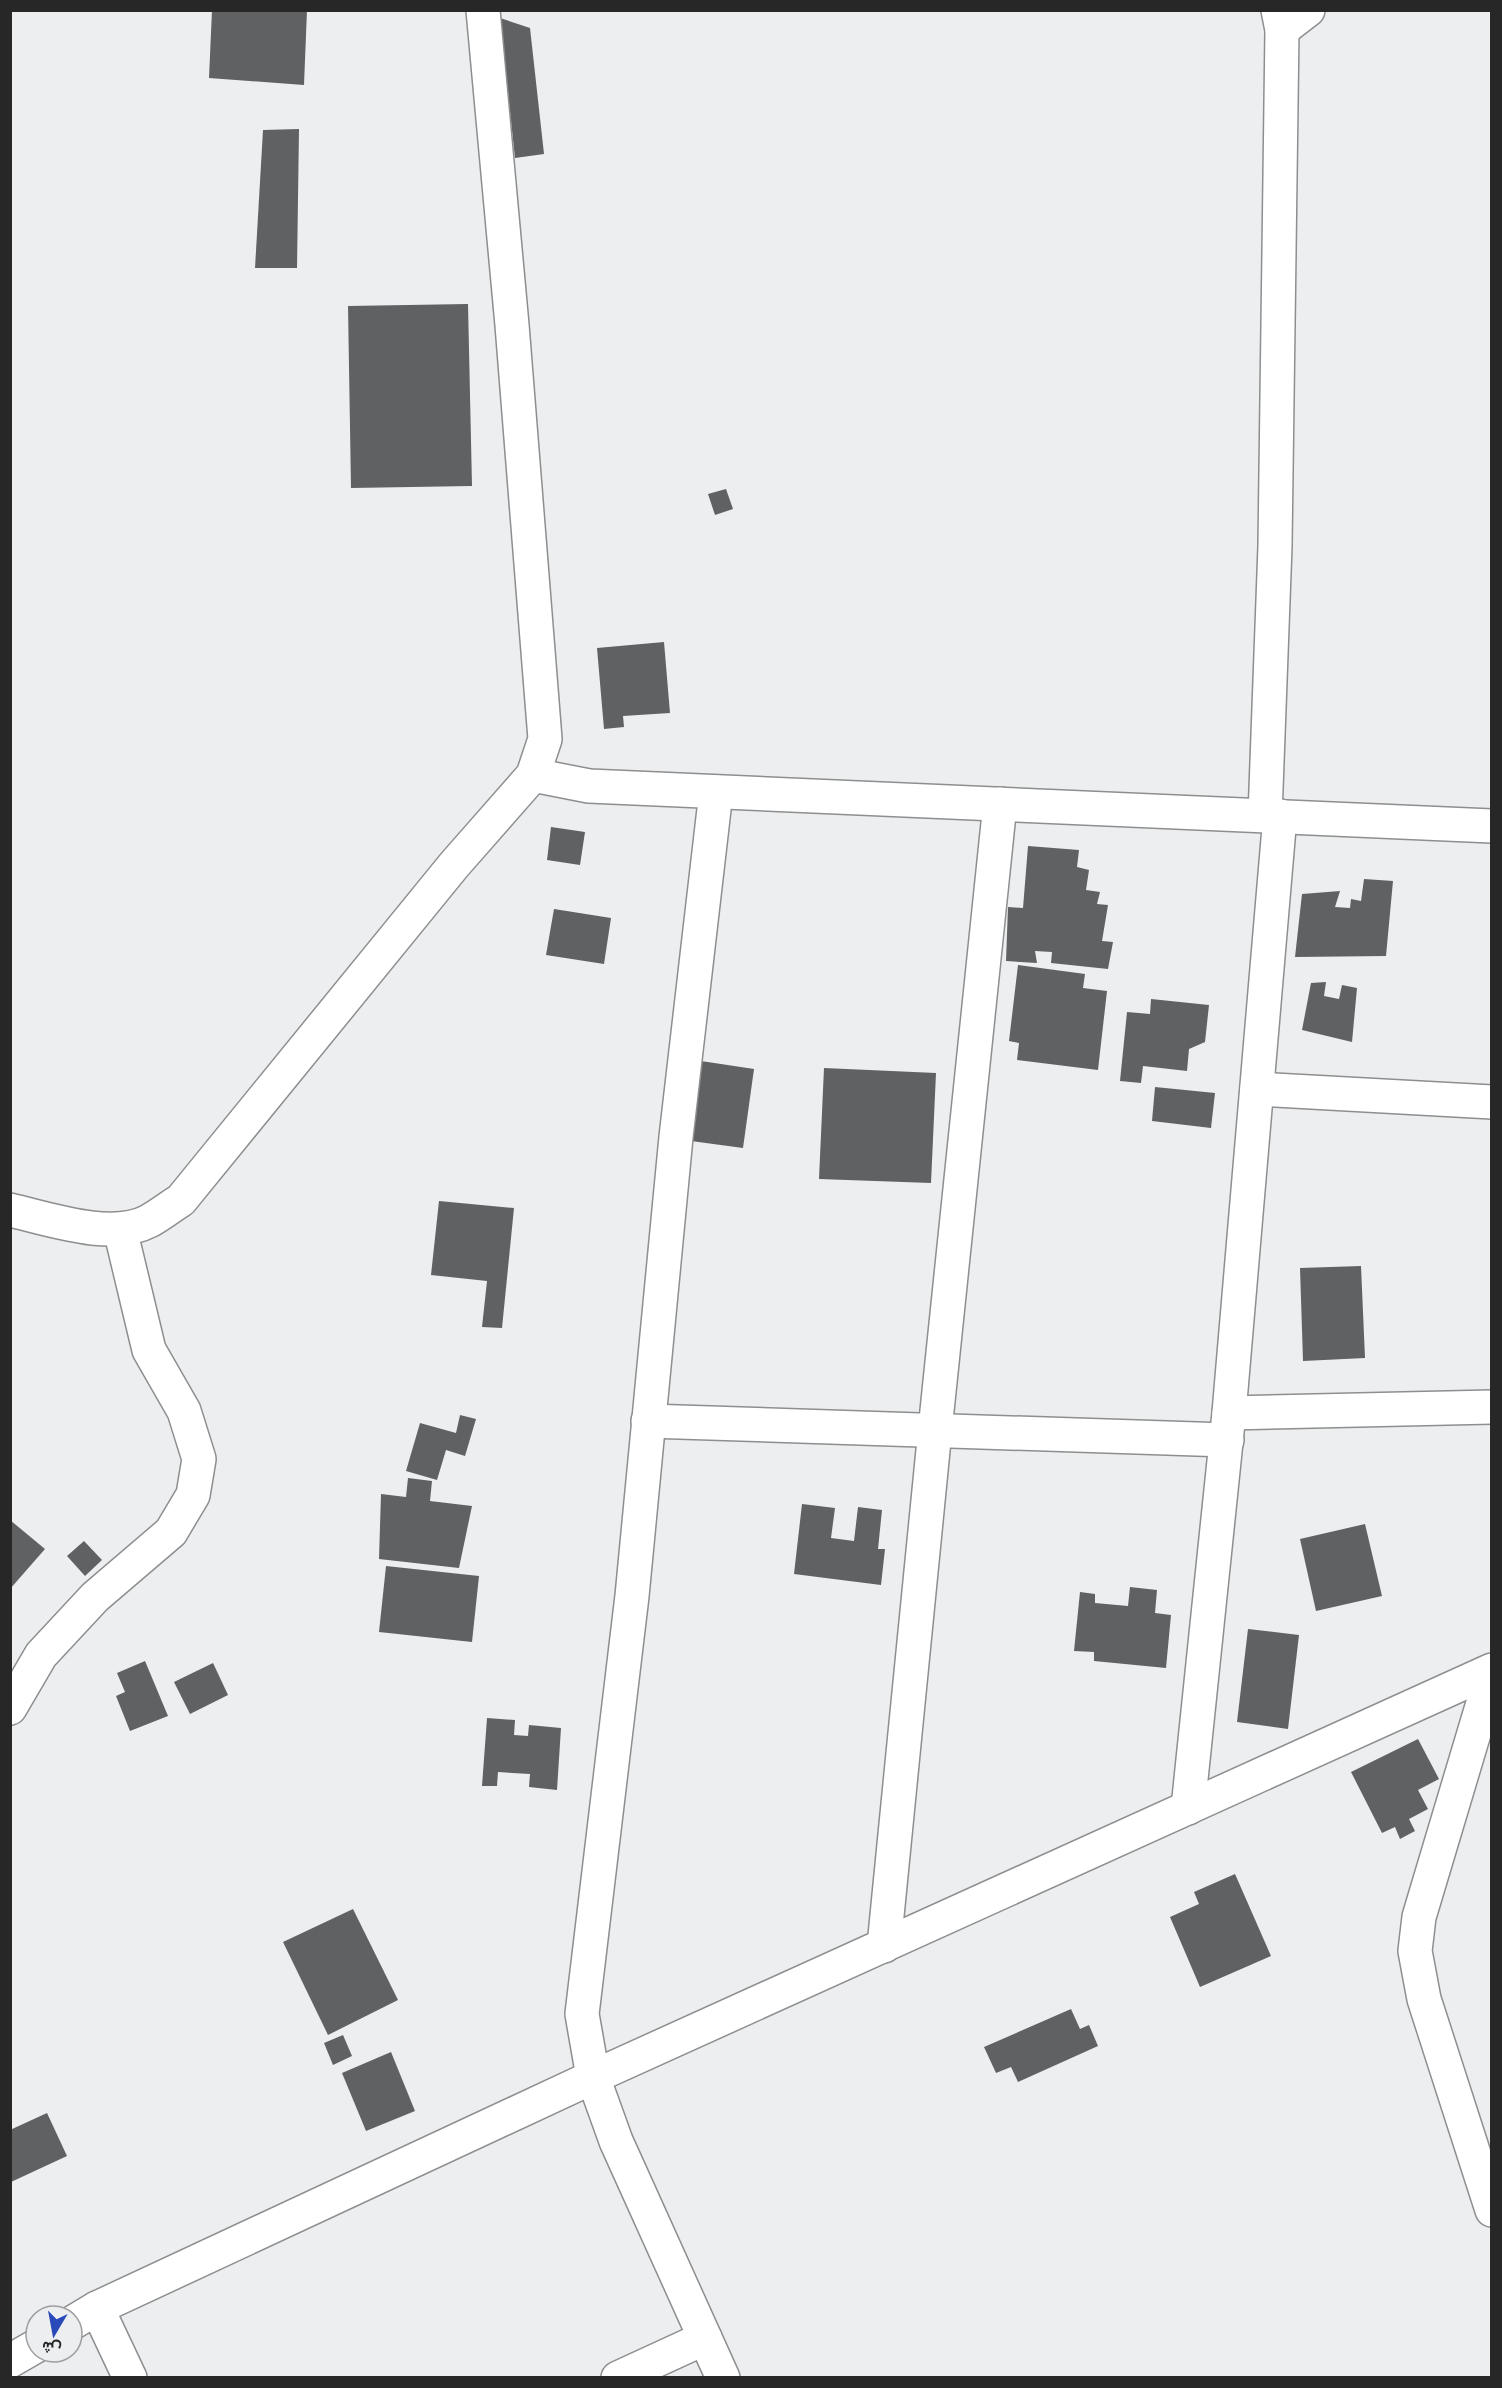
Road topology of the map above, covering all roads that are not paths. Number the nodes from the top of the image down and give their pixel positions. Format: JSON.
{"nodes":[{"id":1,"x":483,"y":10,"type":"edge"},
{"id":2,"x":1290,"y":17,"type":"edge"},
{"id":3,"x":533,"y":775,"type":"junction"},
{"id":4,"x":716,"y":792,"type":"junction"},
{"id":5,"x":1000,"y":804,"type":"junction"},
{"id":6,"x":1273,"y":816,"type":"junction"},
{"id":7,"x":1491,"y":826,"type":"edge"},
{"id":8,"x":1257,"y":1089,"type":"junction"},
{"id":9,"x":1491,"y":1102,"type":"edge"},
{"id":10,"x":10,"y":1210,"type":"edge"},
{"id":11,"x":120,"y":1229,"type":"junction"},
{"id":12,"x":1491,"y":1407,"type":"edge"},
{"id":13,"x":648,"y":1421,"type":"junction"},
{"id":14,"x":1228,"y":1427,"type":"junction"},
{"id":15,"x":935,"y":1430,"type":"junction"},
{"id":16,"x":1491,"y":1672,"type":"edge"},
{"id":17,"x":10,"y":1708,"type":"edge"},
{"id":18,"x":1188,"y":1808,"type":"junction"},
{"id":19,"x":884,"y":1946,"type":"junction"},
{"id":20,"x":593,"y":2077,"type":"junction"},
{"id":21,"x":1491,"y":2210,"type":"edge"},
{"id":22,"x":84,"y":2316,"type":"edge"},
{"id":23,"x":705,"y":2338,"type":"junction"},
{"id":24,"x":24,"y":2353,"type":"edge"},
{"id":25,"x":10,"y":2361,"type":"edge"},
{"id":26,"x":130,"y":2378,"type":"edge"},
{"id":27,"x":618,"y":2378,"type":"edge"},
{"id":28,"x":723,"y":2378,"type":"edge"}],
"edges":[{"from":1,"to":3,"type":"street"},
{"from":2,"to":6,"type":"street"},
{"from":3,"to":4,"type":"street"},
{"from":3,"to":11,"type":"street"},
{"from":4,"to":5,"type":"street"},
{"from":4,"to":13,"type":"street"},
{"from":5,"to":6,"type":"street"},
{"from":5,"to":15,"type":"street"},
{"from":6,"to":7,"type":"street"},
{"from":6,"to":8,"type":"street"},
{"from":8,"to":9,"type":"street"},
{"from":8,"to":14,"type":"street"},
{"from":10,"to":11,"type":"street"},
{"from":11,"to":17,"type":"street"},
{"from":12,"to":14,"type":"street"},
{"from":13,"to":15,"type":"street"},
{"from":13,"to":20,"type":"street"},
{"from":14,"to":15,"type":"street"},
{"from":14,"to":18,"type":"street"},
{"from":15,"to":19,"type":"street"},
{"from":16,"to":18,"type":"street"},
{"from":16,"to":21,"type":"street"},
{"from":18,"to":19,"type":"street"},
{"from":19,"to":20,"type":"street"},
{"from":20,"to":22,"type":"street"},
{"from":20,"to":23,"type":"street"},
{"from":22,"to":26,"type":"street"},
{"from":23,"to":27,"type":"street"},
{"from":23,"to":28,"type":"street"},
{"from":24,"to":25,"type":"street"}]}
